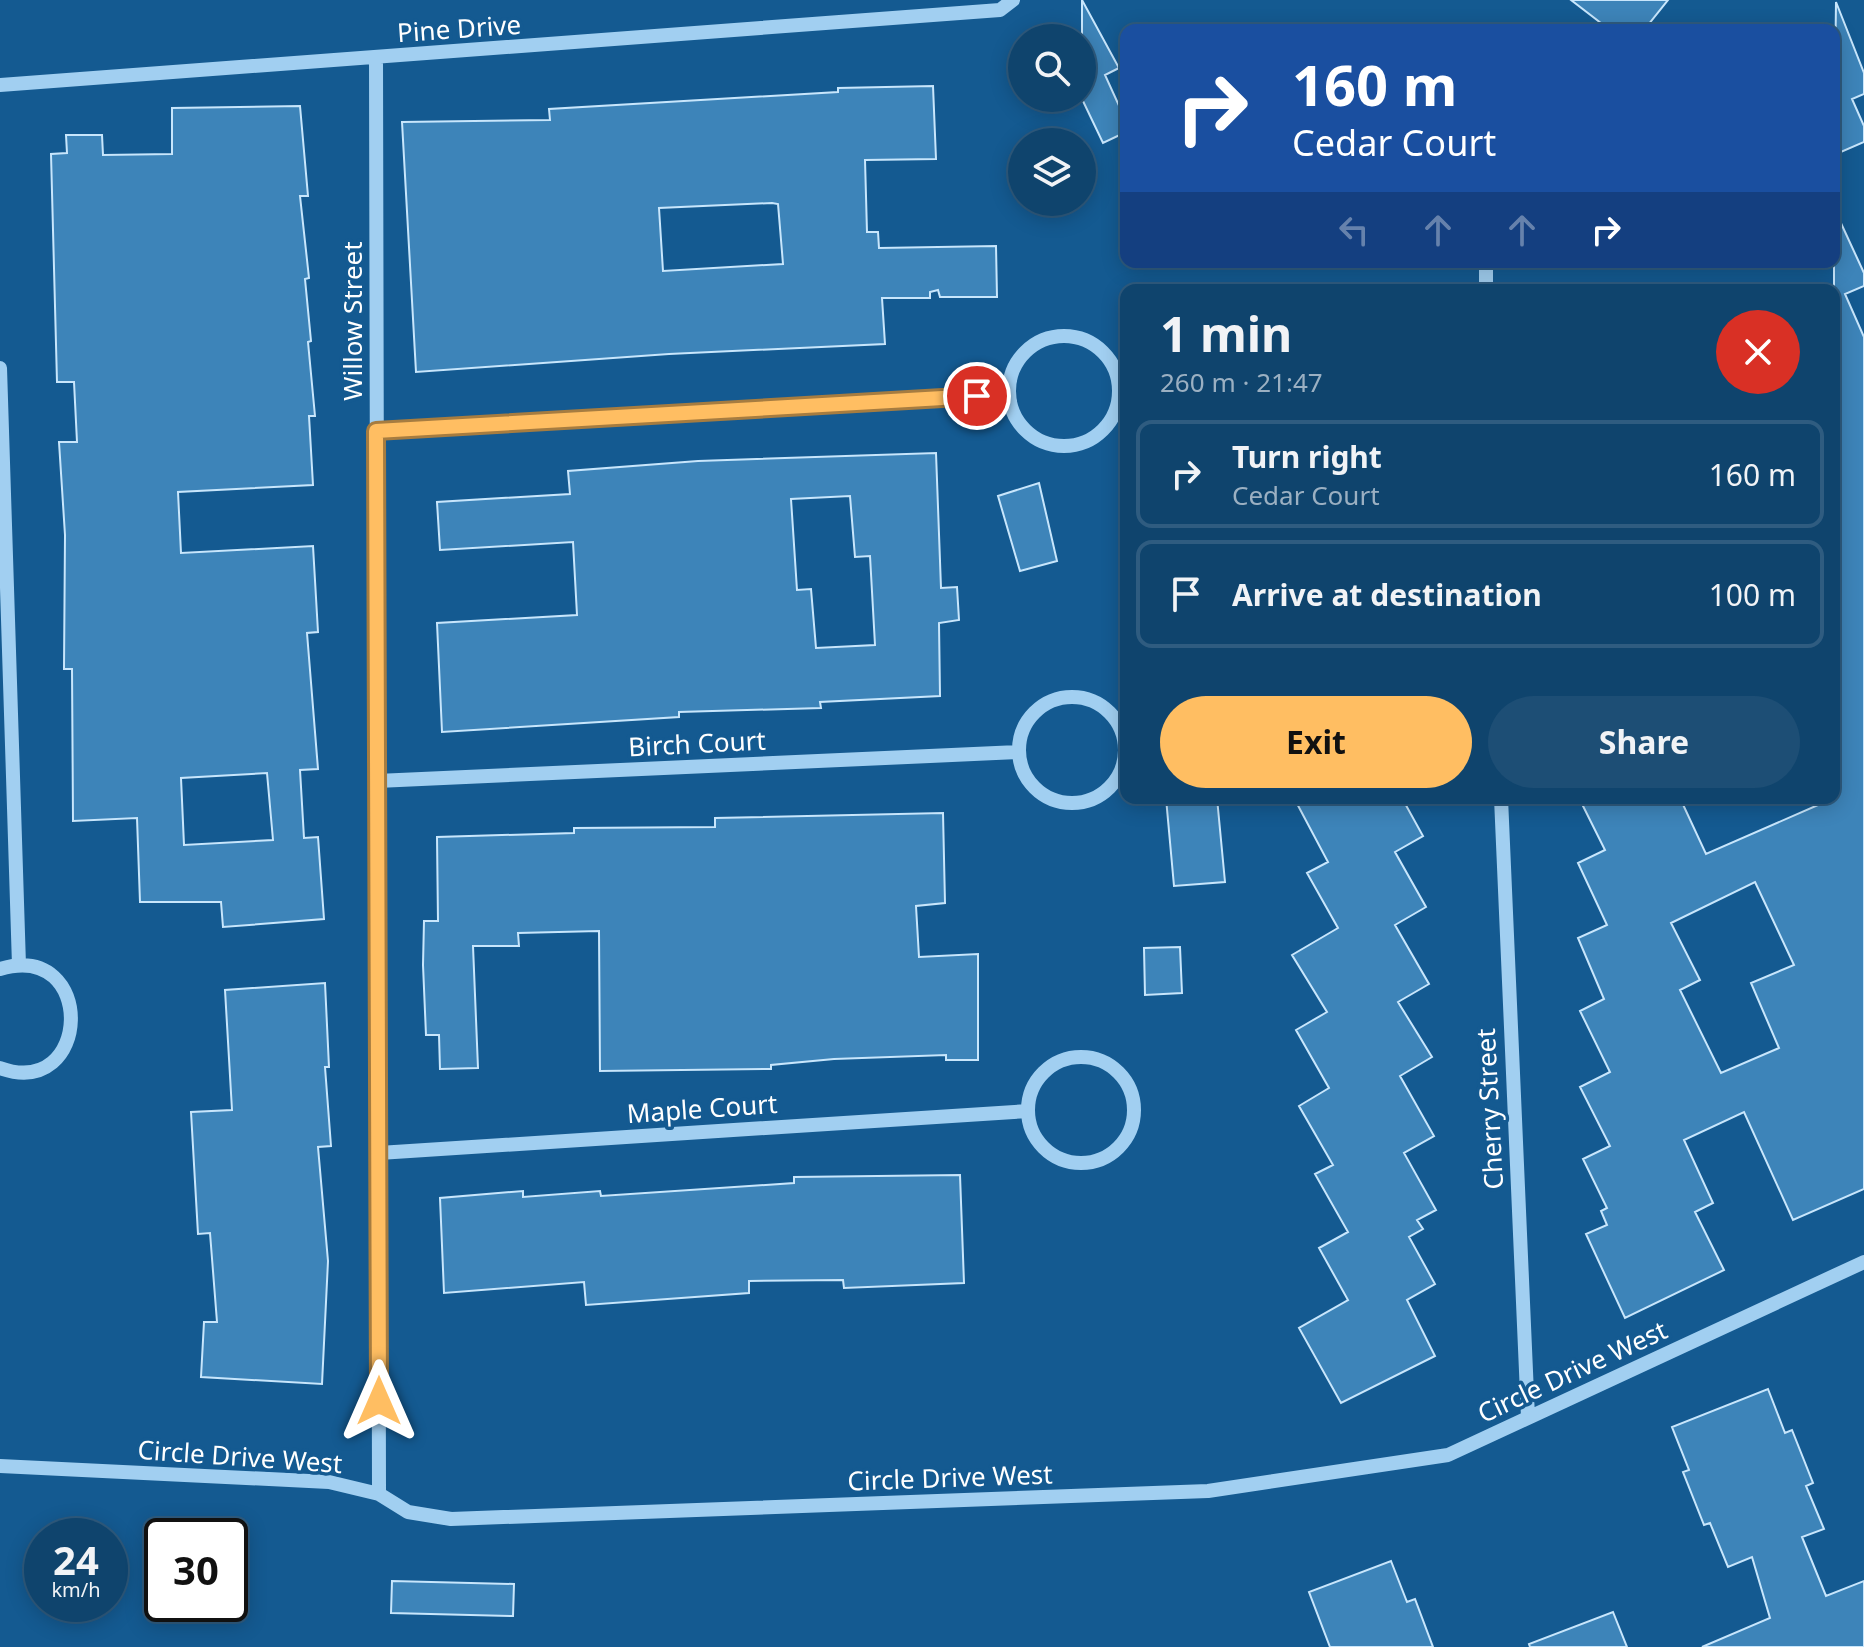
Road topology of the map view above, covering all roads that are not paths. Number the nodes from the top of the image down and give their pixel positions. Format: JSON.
{"nodes":[{"id":1,"x":1013,"y":0,"type":"edge"},
{"id":2,"x":376,"y":59,"type":"junction"},
{"id":3,"x":0,"y":85,"type":"edge"},
{"id":4,"x":0,"y":368,"type":"edge"},
{"id":5,"x":1009,"y":394,"type":"junction"},
{"id":6,"x":376,"y":431,"type":"junction"},
{"id":7,"x":1120,"y":732,"type":"edge"},
{"id":8,"x":1019,"y":752,"type":"junction"},
{"id":9,"x":1120,"y":773,"type":"edge"},
{"id":10,"x":377,"y":781,"type":"junction"},
{"id":11,"x":1501,"y":804,"type":"edge"},
{"id":12,"x":19,"y":965,"type":"junction"},
{"id":13,"x":0,"y":969,"type":"edge"},
{"id":14,"x":0,"y":1068,"type":"edge"},
{"id":15,"x":1028,"y":1111,"type":"junction"},
{"id":16,"x":379,"y":1153,"type":"junction"},
{"id":17,"x":1864,"y":1262,"type":"edge"},
{"id":18,"x":1528,"y":1417,"type":"junction"},
{"id":19,"x":0,"y":1466,"type":"edge"},
{"id":20,"x":379,"y":1494,"type":"junction"}],
"edges":[{"from":1,"to":2,"type":"street","name":"Pine Drive"},
{"from":2,"to":3,"type":"street","name":"Pine Drive"},
{"from":2,"to":6,"type":"street","name":"Willow Street"},
{"from":4,"to":12,"type":"street"},
{"from":5,"to":5,"type":"street"},
{"from":5,"to":6,"type":"street"},
{"from":6,"to":10,"type":"street","name":"Willow Street"},
{"from":7,"to":8,"type":"street"},
{"from":8,"to":9,"type":"street"},
{"from":8,"to":10,"type":"street","name":"Birch Court"},
{"from":10,"to":16,"type":"street","name":"Willow Street"},
{"from":11,"to":18,"type":"street","name":"Cherry Street"},
{"from":12,"to":13,"type":"street"},
{"from":12,"to":14,"type":"street"},
{"from":15,"to":15,"type":"street"},
{"from":15,"to":16,"type":"street","name":"Maple Court"},
{"from":16,"to":20,"type":"street","name":"Willow Street"},
{"from":17,"to":18,"type":"street","name":"Circle Drive West"},
{"from":18,"to":20,"type":"street","name":"Circle Drive West"},
{"from":19,"to":20,"type":"street","name":"Circle Drive West"}]}
